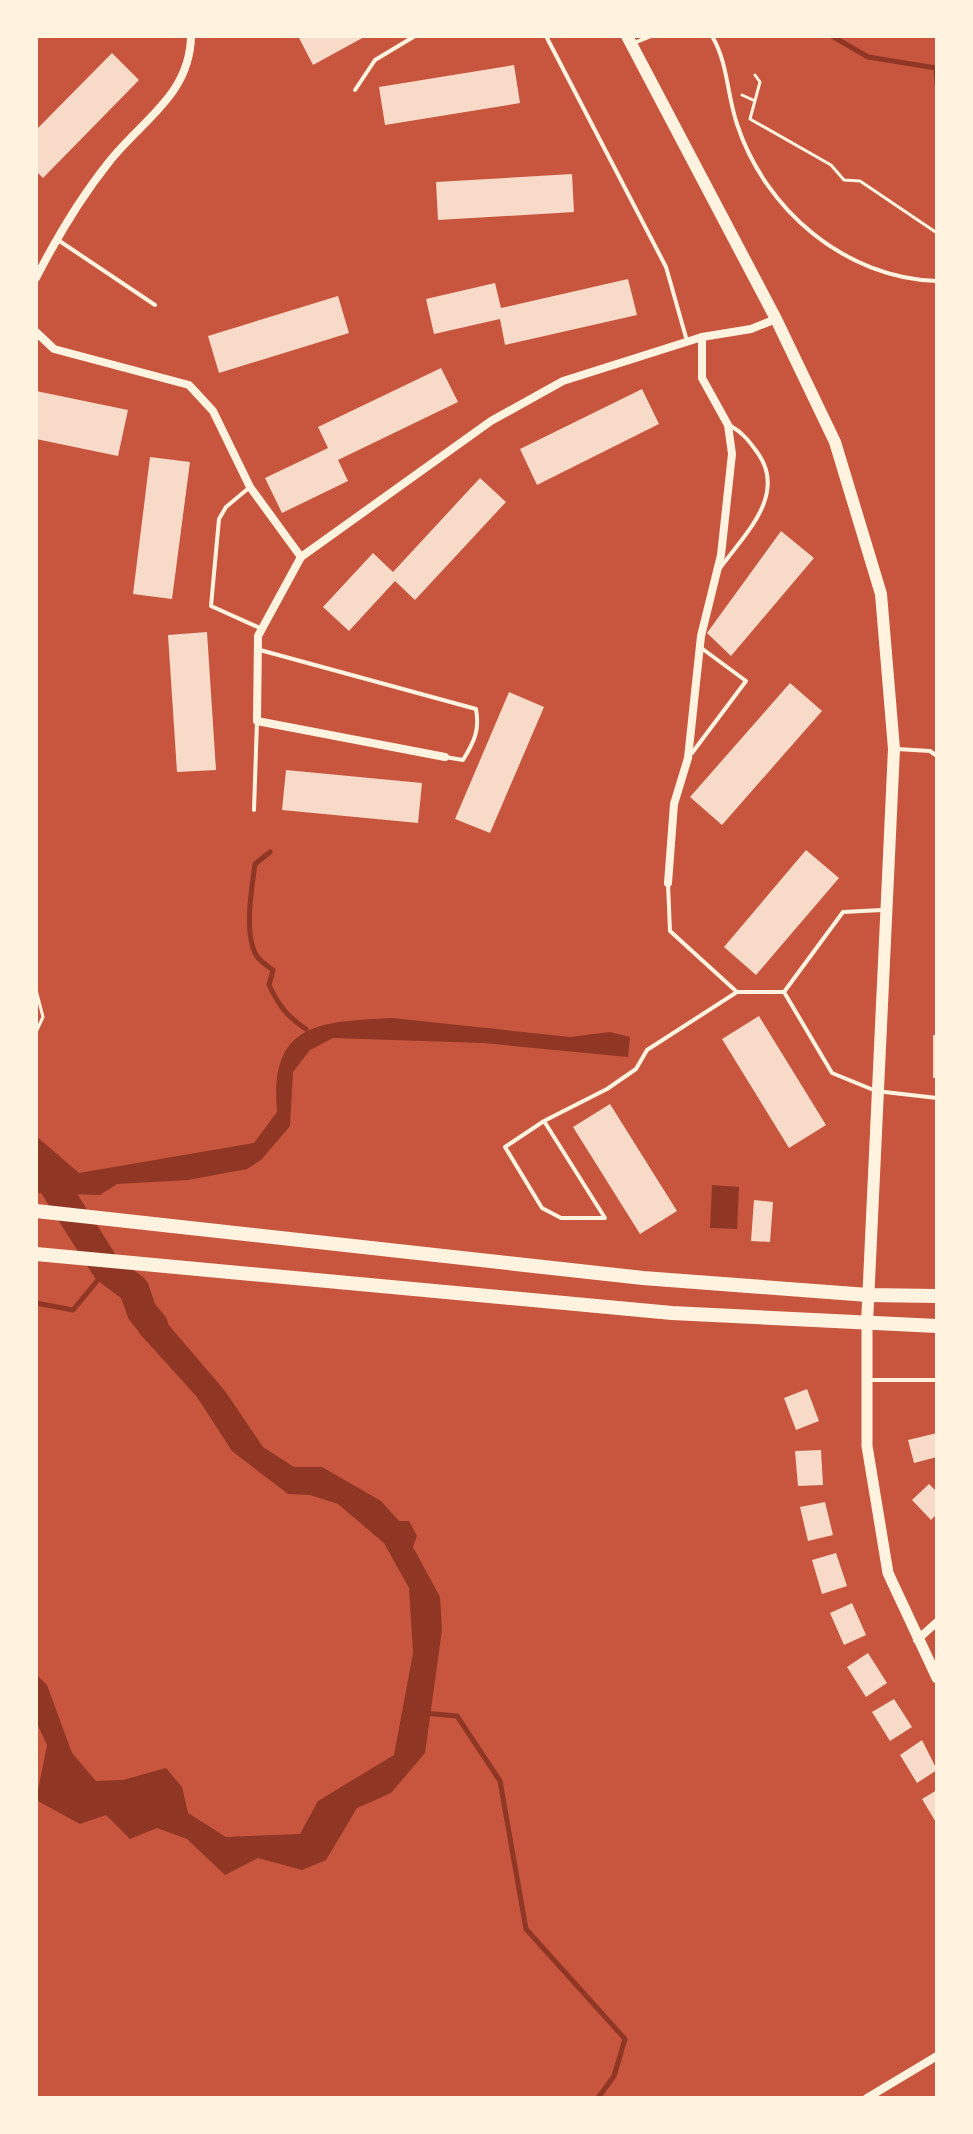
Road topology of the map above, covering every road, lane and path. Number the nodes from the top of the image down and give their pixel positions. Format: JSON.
{"nodes":[{"id":1,"x":191,"y":36,"type":"edge"},
{"id":2,"x":415,"y":36,"type":"edge"},
{"id":3,"x":546,"y":36,"type":"edge"},
{"id":4,"x":651,"y":36,"type":"edge"},
{"id":5,"x":712,"y":36,"type":"edge"},
{"id":6,"x":630,"y":40,"type":"edge"},
{"id":7,"x":755,"y":75,"type":"dead end"},
{"id":8,"x":355,"y":90,"type":"dead end"},
{"id":9,"x":742,"y":95,"type":"dead end"},
{"id":10,"x":754,"y":100,"type":"junction"},
{"id":11,"x":937,"y":233,"type":"edge"},
{"id":12,"x":58,"y":240,"type":"junction"},
{"id":13,"x":36,"y":278,"type":"edge"},
{"id":14,"x":937,"y":281,"type":"edge"},
{"id":15,"x":155,"y":305,"type":"dead end"},
{"id":16,"x":776,"y":319,"type":"junction"},
{"id":17,"x":36,"y":332,"type":"edge"},
{"id":18,"x":702,"y":337,"type":"junction"},
{"id":19,"x":688,"y":342,"type":"junction"},
{"id":20,"x":728,"y":425,"type":"junction"},
{"id":21,"x":250,"y":487,"type":"junction"},
{"id":22,"x":301,"y":557,"type":"junction"},
{"id":23,"x":716,"y":573,"type":"junction"},
{"id":24,"x":262,"y":629,"type":"junction"},
{"id":25,"x":700,"y":647,"type":"junction"},
{"id":26,"x":258,"y":649,"type":"junction"},
{"id":27,"x":257,"y":721,"type":"junction"},
{"id":28,"x":894,"y":749,"type":"junction"},
{"id":29,"x":937,"y":756,"type":"edge"},
{"id":30,"x":445,"y":757,"type":"joint"},
{"id":31,"x":688,"y":758,"type":"junction"},
{"id":32,"x":254,"y":810,"type":"dead end"},
{"id":33,"x":668,"y":883,"type":"joint"},
{"id":34,"x":885,"y":910,"type":"junction"},
{"id":35,"x":36,"y":990,"type":"edge"},
{"id":36,"x":737,"y":992,"type":"junction"},
{"id":37,"x":784,"y":992,"type":"junction"},
{"id":38,"x":36,"y":1032,"type":"edge"},
{"id":39,"x":876,"y":1091,"type":"junction"},
{"id":40,"x":937,"y":1098,"type":"edge"},
{"id":41,"x":544,"y":1121,"type":"junction"},
{"id":42,"x":36,"y":1211,"type":"edge"},
{"id":43,"x":36,"y":1254,"type":"edge"},
{"id":44,"x":868,"y":1295,"type":"junction"},
{"id":45,"x":937,"y":1296,"type":"edge"},
{"id":46,"x":867,"y":1324,"type":"junction"},
{"id":47,"x":937,"y":1326,"type":"edge"},
{"id":48,"x":867,"y":1380,"type":"junction"},
{"id":49,"x":937,"y":1380,"type":"edge"},
{"id":50,"x":937,"y":1622,"type":"edge"},
{"id":51,"x":917,"y":1640,"type":"junction"},
{"id":52,"x":937,"y":1678,"type":"edge"},
{"id":53,"x":935,"y":2060,"type":"edge"},
{"id":54,"x":886,"y":2088,"type":"junction"},
{"id":55,"x":867,"y":2098,"type":"edge"},
{"id":56,"x":890,"y":2098,"type":"edge"}],
"edges":[{"from":1,"to":12,"type":"street"},
{"from":2,"to":8,"type":"lane"},
{"from":3,"to":19,"type":"lane"},
{"from":4,"to":6,"type":"lane"},
{"from":5,"to":14,"type":"lane"},
{"from":6,"to":16,"type":"main road"},
{"from":7,"to":10,"type":"path"},
{"from":9,"to":10,"type":"path"},
{"from":10,"to":11,"type":"path"},
{"from":12,"to":13,"type":"street"},
{"from":12,"to":15,"type":"lane"},
{"from":16,"to":18,"type":"street"},
{"from":16,"to":28,"type":"main road"},
{"from":17,"to":21,"type":"street"},
{"from":18,"to":19,"type":"street"},
{"from":18,"to":20,"type":"street"},
{"from":19,"to":22,"type":"street"},
{"from":20,"to":23,"type":"street"},
{"from":20,"to":23,"type":"lane"},
{"from":21,"to":22,"type":"street"},
{"from":21,"to":24,"type":"lane"},
{"from":22,"to":24,"type":"street"},
{"from":23,"to":25,"type":"street"},
{"from":24,"to":26,"type":"street"},
{"from":25,"to":31,"type":"street"},
{"from":25,"to":31,"type":"lane"},
{"from":26,"to":27,"type":"street"},
{"from":26,"to":30,"type":"lane"},
{"from":27,"to":30,"type":"street"},
{"from":27,"to":32,"type":"lane"},
{"from":28,"to":29,"type":"lane"},
{"from":28,"to":34,"type":"main road"},
{"from":31,"to":33,"type":"street"},
{"from":33,"to":36,"type":"lane"},
{"from":34,"to":37,"type":"lane"},
{"from":34,"to":39,"type":"main road"},
{"from":35,"to":38,"type":"path"},
{"from":36,"to":37,"type":"lane"},
{"from":36,"to":41,"type":"lane"},
{"from":37,"to":39,"type":"lane"},
{"from":39,"to":40,"type":"lane"},
{"from":39,"to":44,"type":"main road"},
{"from":41,"to":41,"type":"lane"},
{"from":42,"to":44,"type":"main road"},
{"from":43,"to":46,"type":"main road"},
{"from":44,"to":45,"type":"main road"},
{"from":44,"to":46,"type":"main road"},
{"from":46,"to":47,"type":"main road"},
{"from":46,"to":48,"type":"street"},
{"from":48,"to":49,"type":"lane"},
{"from":48,"to":51,"type":"street"},
{"from":50,"to":51,"type":"street"},
{"from":51,"to":52,"type":"street"},
{"from":53,"to":54,"type":"street"},
{"from":54,"to":55,"type":"street"},
{"from":54,"to":56,"type":"lane"}]}
